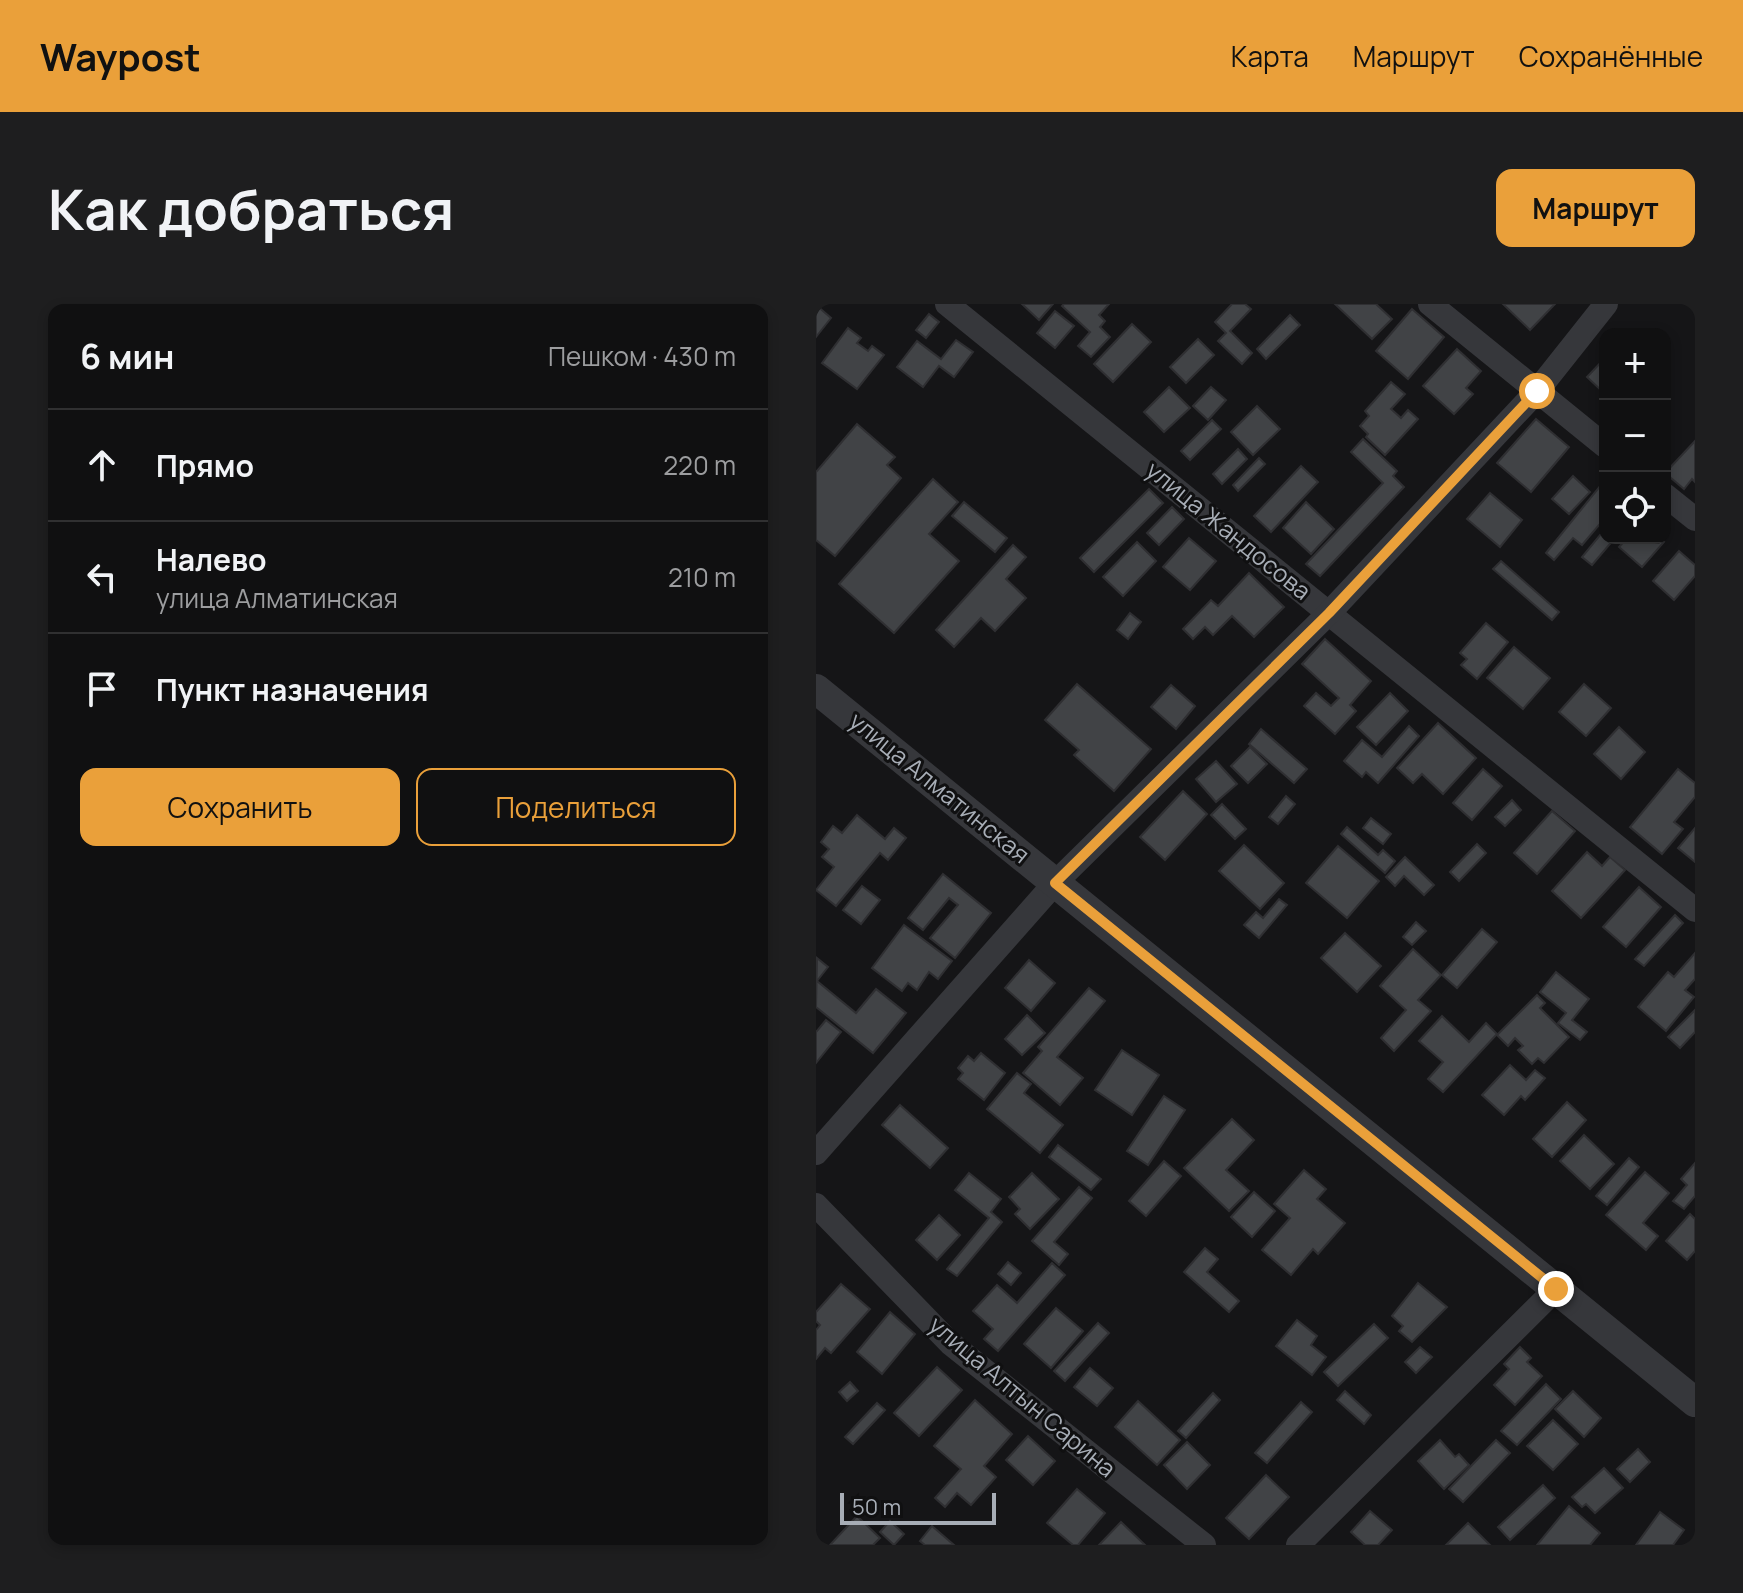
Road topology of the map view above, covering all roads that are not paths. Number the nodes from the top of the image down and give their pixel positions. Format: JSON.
{"nodes":[{"id":1,"x":947,"y":304,"type":"edge"},
{"id":2,"x":1430,"y":304,"type":"edge"},
{"id":3,"x":1606,"y":304,"type":"edge"},
{"id":4,"x":1537,"y":391,"type":"junction"},
{"id":5,"x":1599,"y":441,"type":"edge"},
{"id":6,"x":1671,"y":500,"type":"edge"},
{"id":7,"x":1695,"y":519,"type":"edge"},
{"id":8,"x":1329,"y":613,"type":"junction"},
{"id":9,"x":816,"y":689,"type":"edge"},
{"id":10,"x":1055,"y":883,"type":"junction"},
{"id":11,"x":1695,"y":910,"type":"edge"},
{"id":12,"x":816,"y":1153,"type":"edge"},
{"id":13,"x":816,"y":1205,"type":"edge"},
{"id":14,"x":1556,"y":1289,"type":"junction"},
{"id":15,"x":1695,"y":1402,"type":"edge"},
{"id":16,"x":1204,"y":1545,"type":"edge"},
{"id":17,"x":1298,"y":1545,"type":"edge"}],
"edges":[{"from":1,"to":8,"type":"street","name":"улица Жандосова"},
{"from":2,"to":4,"type":"street"},
{"from":3,"to":4,"type":"street"},
{"from":4,"to":5,"type":"street"},
{"from":4,"to":8,"type":"street"},
{"from":6,"to":7,"type":"street"},
{"from":8,"to":10,"type":"street"},
{"from":8,"to":11,"type":"street","name":"улица Жандосова"},
{"from":9,"to":10,"type":"street","name":"улица Алматинская"},
{"from":10,"to":12,"type":"street"},
{"from":10,"to":14,"type":"street","name":"улица Алматинская"},
{"from":13,"to":16,"type":"street","name":"улица Алтын Сарина"},
{"from":14,"to":15,"type":"street","name":"улица Алматинская"},
{"from":14,"to":17,"type":"street"}]}
